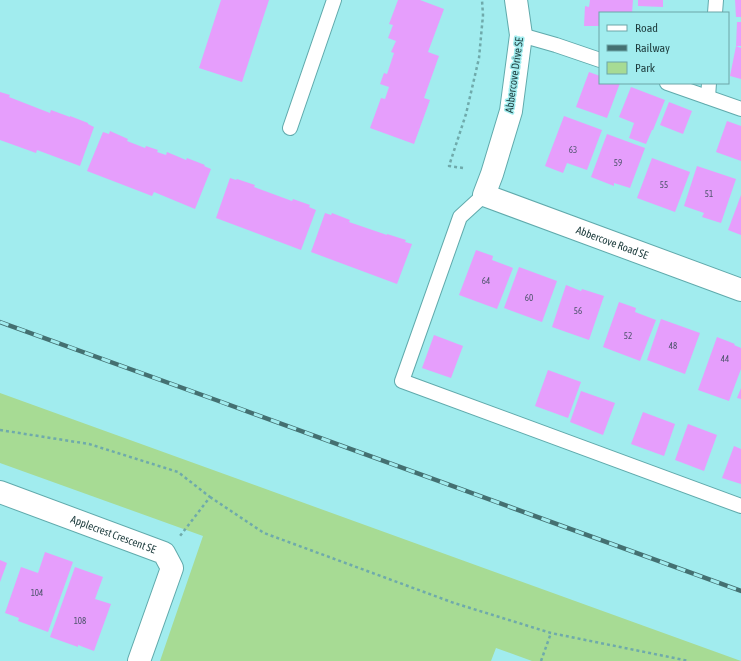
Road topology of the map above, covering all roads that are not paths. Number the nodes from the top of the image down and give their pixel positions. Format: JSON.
{"nodes":[{"id":1,"x":334,"y":0,"type":"edge"},
{"id":2,"x":516,"y":0,"type":"edge"},
{"id":3,"x":716,"y":0,"type":"edge"},
{"id":4,"x":715,"y":12,"type":"edge"},
{"id":5,"x":521,"y":35,"type":"junction"},
{"id":6,"x":599,"y":60,"type":"edge"},
{"id":7,"x":670,"y":84,"type":"edge"},
{"id":8,"x":709,"y":84,"type":"edge"},
{"id":9,"x":708,"y":97,"type":"junction"},
{"id":10,"x":741,"y":109,"type":"edge"},
{"id":11,"x":290,"y":128,"type":"dead end"},
{"id":12,"x":484,"y":195,"type":"junction"},
{"id":13,"x":741,"y":290,"type":"edge"},
{"id":14,"x":0,"y":492,"type":"edge"},
{"id":15,"x":741,"y":506,"type":"edge"},
{"id":16,"x":139,"y":661,"type":"edge"}],
"edges":[{"from":1,"to":11,"type":"lane"},
{"from":2,"to":5,"type":"street","name":"Abbercove Drive SE"},
{"from":3,"to":4,"type":"lane"},
{"from":5,"to":6,"type":"lane"},
{"from":5,"to":12,"type":"street","name":"Abbercove Drive SE"},
{"from":7,"to":9,"type":"lane"},
{"from":8,"to":9,"type":"lane"},
{"from":9,"to":10,"type":"lane"},
{"from":12,"to":13,"type":"street","name":"Abbercove Road SE"},
{"from":12,"to":15,"type":"lane"},
{"from":14,"to":16,"type":"street","name":"Applecrest Crescent SE"}]}
